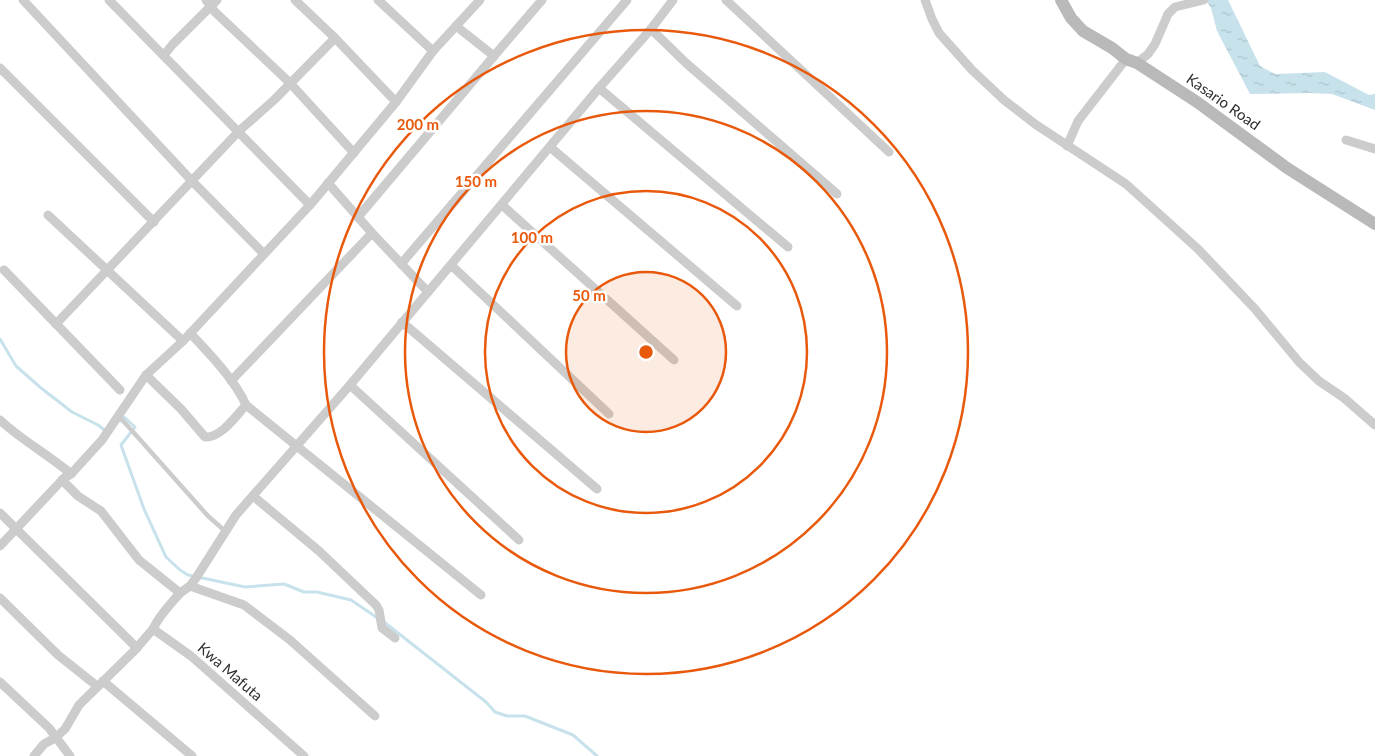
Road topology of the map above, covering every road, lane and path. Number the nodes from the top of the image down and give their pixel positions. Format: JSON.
{"nodes":[{"id":1,"x":23,"y":0,"type":"edge"},
{"id":2,"x":109,"y":0,"type":"edge"},
{"id":3,"x":295,"y":0,"type":"edge"},
{"id":4,"x":378,"y":0,"type":"edge"},
{"id":5,"x":542,"y":0,"type":"edge"},
{"id":6,"x":626,"y":0,"type":"edge"},
{"id":7,"x":673,"y":0,"type":"edge"},
{"id":8,"x":726,"y":0,"type":"edge"},
{"id":9,"x":925,"y":0,"type":"edge"},
{"id":10,"x":1061,"y":0,"type":"edge"},
{"id":11,"x":1204,"y":0,"type":"edge"},
{"id":12,"x":212,"y":2,"type":"edge"},
{"id":13,"x":477,"y":2,"type":"edge"},
{"id":14,"x":456,"y":26,"type":"junction"},
{"id":15,"x":651,"y":29,"type":"junction"},
{"id":16,"x":335,"y":38,"type":"junction"},
{"id":17,"x":433,"y":51,"type":"junction"},
{"id":18,"x":164,"y":55,"type":"junction"},
{"id":19,"x":494,"y":56,"type":"junction"},
{"id":20,"x":1132,"y":61,"type":"junction"},
{"id":21,"x":0,"y":68,"type":"edge"},
{"id":22,"x":290,"y":83,"type":"junction"},
{"id":23,"x":599,"y":88,"type":"junction"},
{"id":24,"x":396,"y":102,"type":"junction"},
{"id":25,"x":239,"y":131,"type":"junction"},
{"id":26,"x":1346,"y":140,"type":"dead end"},
{"id":27,"x":550,"y":146,"type":"junction"},
{"id":28,"x":1067,"y":146,"type":"junction"},
{"id":29,"x":1375,"y":149,"type":"edge"},
{"id":30,"x":889,"y":152,"type":"dead end"},
{"id":31,"x":354,"y":153,"type":"junction"},
{"id":32,"x":191,"y":180,"type":"junction"},
{"id":33,"x":328,"y":183,"type":"junction"},
{"id":34,"x":837,"y":194,"type":"dead end"},
{"id":35,"x":310,"y":205,"type":"junction"},
{"id":36,"x":502,"y":205,"type":"junction"},
{"id":37,"x":48,"y":215,"type":"dead end"},
{"id":38,"x":358,"y":217,"type":"junction"},
{"id":39,"x":154,"y":222,"type":"junction"},
{"id":40,"x":1375,"y":224,"type":"edge"},
{"id":41,"x":372,"y":233,"type":"junction"},
{"id":42,"x":788,"y":247,"type":"dead end"},
{"id":43,"x":263,"y":253,"type":"junction"},
{"id":44,"x":401,"y":264,"type":"junction"},
{"id":45,"x":451,"y":265,"type":"junction"},
{"id":46,"x":4,"y":270,"type":"dead end"},
{"id":47,"x":108,"y":271,"type":"junction"},
{"id":48,"x":428,"y":292,"type":"junction"},
{"id":49,"x":737,"y":306,"type":"dead end"},
{"id":50,"x":402,"y":322,"type":"junction"},
{"id":51,"x":56,"y":324,"type":"junction"},
{"id":52,"x":190,"y":332,"type":"junction"},
{"id":53,"x":183,"y":341,"type":"junction"},
{"id":54,"x":674,"y":360,"type":"dead end"},
{"id":55,"x":146,"y":375,"type":"junction"},
{"id":56,"x":231,"y":381,"type":"junction"},
{"id":57,"x":350,"y":385,"type":"junction"},
{"id":58,"x":120,"y":390,"type":"dead end"},
{"id":59,"x":246,"y":405,"type":"junction"},
{"id":60,"x":609,"y":414,"type":"dead end"},
{"id":61,"x":118,"y":415,"type":"junction"},
{"id":62,"x":0,"y":420,"type":"edge"},
{"id":63,"x":1375,"y":426,"type":"edge"},
{"id":64,"x":296,"y":445,"type":"junction"},
{"id":65,"x":71,"y":474,"type":"junction"},
{"id":66,"x":62,"y":480,"type":"junction"},
{"id":67,"x":597,"y":490,"type":"dead end"},
{"id":68,"x":252,"y":496,"type":"junction"},
{"id":69,"x":0,"y":513,"type":"edge"},
{"id":70,"x":16,"y":529,"type":"junction"},
{"id":71,"x":225,"y":532,"type":"junction"},
{"id":72,"x":519,"y":540,"type":"dead end"},
{"id":73,"x":0,"y":546,"type":"edge"},
{"id":74,"x":190,"y":586,"type":"junction"},
{"id":75,"x":180,"y":593,"type":"junction"},
{"id":76,"x":481,"y":595,"type":"dead end"},
{"id":77,"x":0,"y":598,"type":"edge"},
{"id":78,"x":153,"y":629,"type":"junction"},
{"id":79,"x":395,"y":638,"type":"dead end"},
{"id":80,"x":137,"y":648,"type":"junction"},
{"id":81,"x":0,"y":682,"type":"edge"},
{"id":82,"x":100,"y":684,"type":"junction"},
{"id":83,"x":375,"y":716,"type":"dead end"},
{"id":84,"x":55,"y":738,"type":"junction"},
{"id":85,"x":34,"y":756,"type":"edge"},
{"id":86,"x":70,"y":756,"type":"edge"},
{"id":87,"x":192,"y":756,"type":"edge"},
{"id":88,"x":304,"y":756,"type":"edge"}],
"edges":[{"from":1,"to":32,"type":"street"},
{"from":2,"to":18,"type":"street"},
{"from":3,"to":16,"type":"street"},
{"from":4,"to":17,"type":"street"},
{"from":5,"to":19,"type":"street"},
{"from":6,"to":44,"type":"street"},
{"from":7,"to":15,"type":"street"},
{"from":8,"to":30,"type":"street"},
{"from":9,"to":28,"type":"street"},
{"from":10,"to":20,"type":"street","name":"Kasario Road"},
{"from":11,"to":20,"type":"street"},
{"from":12,"to":18,"type":"street"},
{"from":12,"to":22,"type":"street"},
{"from":13,"to":14,"type":"street"},
{"from":14,"to":17,"type":"street"},
{"from":14,"to":19,"type":"street"},
{"from":15,"to":23,"type":"street"},
{"from":15,"to":34,"type":"street"},
{"from":16,"to":22,"type":"street"},
{"from":16,"to":24,"type":"street"},
{"from":17,"to":24,"type":"street"},
{"from":18,"to":25,"type":"street"},
{"from":19,"to":38,"type":"street"},
{"from":20,"to":28,"type":"street"},
{"from":20,"to":40,"type":"street","name":"Kasario Road"},
{"from":21,"to":39,"type":"street"},
{"from":22,"to":25,"type":"street"},
{"from":22,"to":31,"type":"street"},
{"from":23,"to":27,"type":"street"},
{"from":23,"to":42,"type":"street"},
{"from":24,"to":31,"type":"street"},
{"from":25,"to":32,"type":"street"},
{"from":25,"to":35,"type":"street"},
{"from":26,"to":29,"type":"street"},
{"from":27,"to":36,"type":"street"},
{"from":27,"to":49,"type":"street"},
{"from":28,"to":63,"type":"street"},
{"from":31,"to":33,"type":"street"},
{"from":32,"to":39,"type":"street"},
{"from":32,"to":43,"type":"street"},
{"from":33,"to":35,"type":"street"},
{"from":33,"to":38,"type":"street"},
{"from":35,"to":43,"type":"street"},
{"from":36,"to":45,"type":"street"},
{"from":36,"to":54,"type":"street"},
{"from":37,"to":47,"type":"street"},
{"from":38,"to":41,"type":"street"},
{"from":39,"to":47,"type":"street"},
{"from":41,"to":44,"type":"street"},
{"from":41,"to":56,"type":"street"},
{"from":43,"to":52,"type":"street"},
{"from":44,"to":48,"type":"street"},
{"from":45,"to":48,"type":"street"},
{"from":45,"to":60,"type":"street"},
{"from":46,"to":51,"type":"street"},
{"from":47,"to":51,"type":"street"},
{"from":47,"to":53,"type":"street"},
{"from":48,"to":50,"type":"street"},
{"from":50,"to":57,"type":"street"},
{"from":50,"to":67,"type":"street"},
{"from":51,"to":58,"type":"street"},
{"from":52,"to":53,"type":"street"},
{"from":52,"to":56,"type":"street"},
{"from":53,"to":55,"type":"street"},
{"from":55,"to":59,"type":"street"},
{"from":55,"to":61,"type":"street"},
{"from":56,"to":59,"type":"street"},
{"from":57,"to":64,"type":"street"},
{"from":57,"to":72,"type":"street"},
{"from":59,"to":64,"type":"street"},
{"from":61,"to":65,"type":"street"},
{"from":61,"to":71,"type":"lane"},
{"from":62,"to":65,"type":"street"},
{"from":64,"to":68,"type":"street"},
{"from":64,"to":76,"type":"street"},
{"from":65,"to":66,"type":"street"},
{"from":66,"to":70,"type":"street"},
{"from":66,"to":75,"type":"street"},
{"from":68,"to":71,"type":"street"},
{"from":68,"to":79,"type":"street"},
{"from":69,"to":70,"type":"street"},
{"from":70,"to":73,"type":"street"},
{"from":70,"to":80,"type":"street"},
{"from":71,"to":74,"type":"street"},
{"from":74,"to":75,"type":"street"},
{"from":74,"to":83,"type":"street"},
{"from":75,"to":78,"type":"street"},
{"from":77,"to":82,"type":"street"},
{"from":78,"to":80,"type":"street"},
{"from":78,"to":88,"type":"street","name":"Kwa Mafuta"},
{"from":80,"to":82,"type":"street"},
{"from":81,"to":84,"type":"street"},
{"from":82,"to":84,"type":"street"},
{"from":82,"to":87,"type":"street"},
{"from":84,"to":85,"type":"street"},
{"from":84,"to":86,"type":"street"}]}
